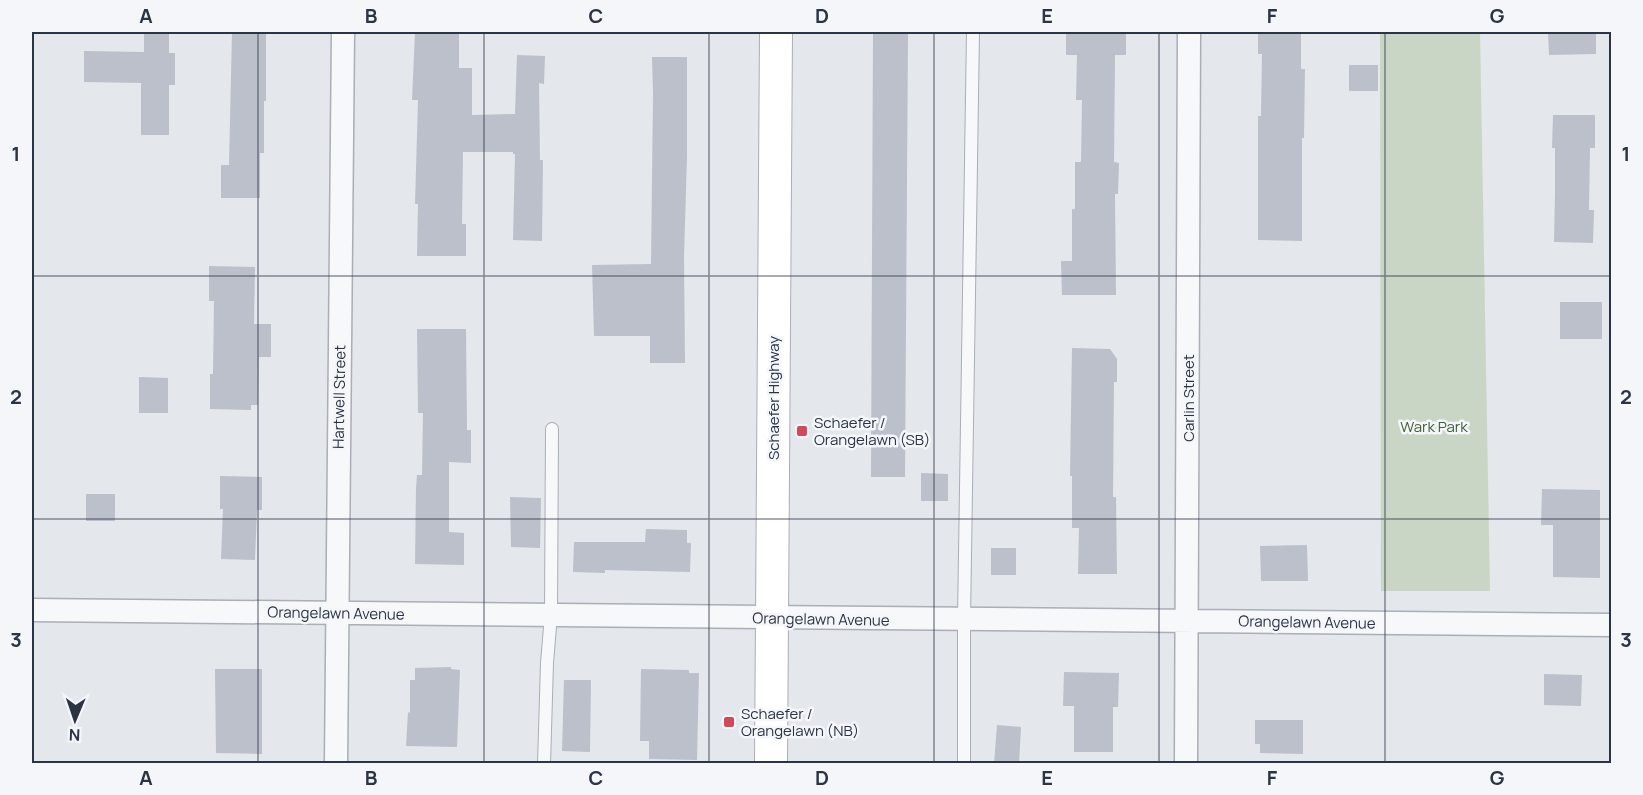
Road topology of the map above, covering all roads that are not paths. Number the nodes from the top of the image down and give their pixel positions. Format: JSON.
{"nodes":[{"id":1,"x":343,"y":32,"type":"edge"},
{"id":2,"x":776,"y":32,"type":"edge"},
{"id":3,"x":973,"y":32,"type":"edge"},
{"id":4,"x":1189,"y":32,"type":"edge"},
{"id":5,"x":552,"y":429,"type":"dead end"},
{"id":6,"x":32,"y":610,"type":"edge"},
{"id":7,"x":336,"y":612,"type":"junction"},
{"id":8,"x":551,"y":615,"type":"junction"},
{"id":9,"x":772,"y":618,"type":"junction"},
{"id":10,"x":964,"y":620,"type":"junction"},
{"id":11,"x":1187,"y":621,"type":"junction"},
{"id":12,"x":1611,"y":625,"type":"edge"},
{"id":13,"x":336,"y":764,"type":"edge"},
{"id":14,"x":544,"y":764,"type":"edge"},
{"id":15,"x":771,"y":764,"type":"edge"},
{"id":16,"x":964,"y":764,"type":"edge"},
{"id":17,"x":1186,"y":764,"type":"edge"}],
"edges":[{"from":1,"to":7,"type":"street","name":"Hartwell Street"},
{"from":2,"to":9,"type":"main road","name":"Schaefer Highway"},
{"from":3,"to":10,"type":"lane"},
{"from":4,"to":11,"type":"street","name":"Carlin Street"},
{"from":5,"to":8,"type":"lane"},
{"from":6,"to":7,"type":"street","name":"Orangelawn Avenue"},
{"from":7,"to":8,"type":"street","name":"Orangelawn Avenue"},
{"from":7,"to":13,"type":"street","name":"Hartwell Street"},
{"from":8,"to":9,"type":"street","name":"Orangelawn Avenue"},
{"from":8,"to":14,"type":"lane"},
{"from":9,"to":10,"type":"street","name":"Orangelawn Avenue"},
{"from":9,"to":15,"type":"main road","name":"Schaefer Highway"},
{"from":10,"to":11,"type":"street","name":"Orangelawn Avenue"},
{"from":10,"to":16,"type":"lane"},
{"from":11,"to":12,"type":"street","name":"Orangelawn Avenue"},
{"from":11,"to":17,"type":"street","name":"Carlin Street"}]}
